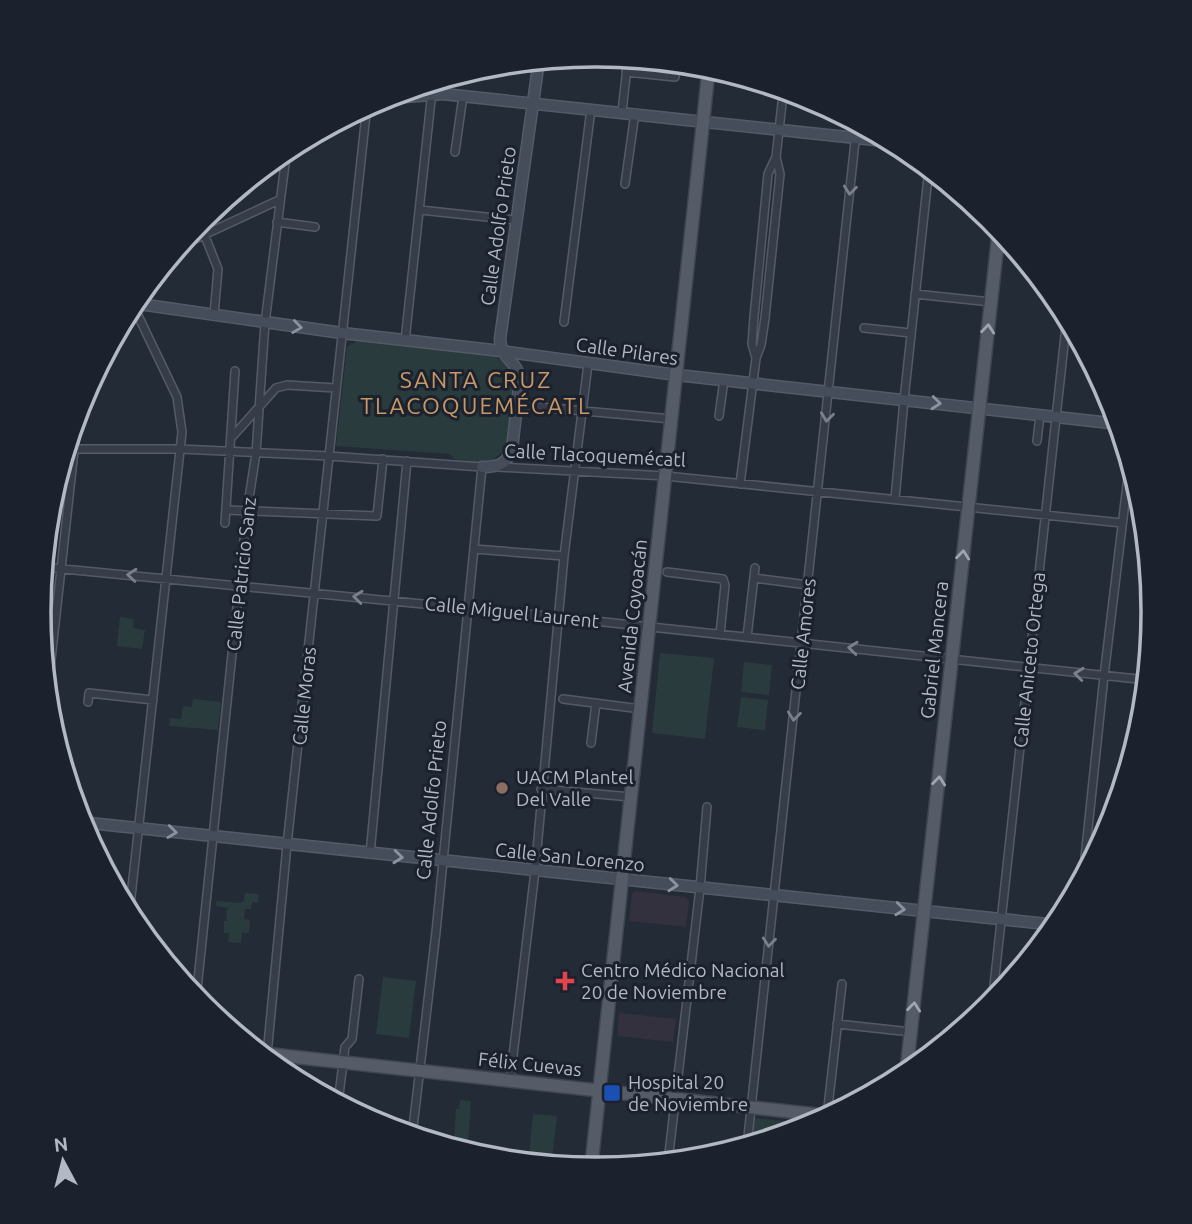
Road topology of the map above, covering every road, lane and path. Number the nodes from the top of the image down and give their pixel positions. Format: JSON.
{"nodes":[{"id":1,"x":627,"y":68,"type":"edge"},
{"id":2,"x":538,"y":70,"type":"edge"},
{"id":3,"x":626,"y":72,"type":"junction"},
{"id":4,"x":675,"y":77,"type":"dead end"},
{"id":5,"x":708,"y":78,"type":"edge"},
{"id":6,"x":441,"y":90,"type":"edge"},
{"id":7,"x":431,"y":93,"type":"edge"},
{"id":8,"x":463,"y":96,"type":"junction"},
{"id":9,"x":783,"y":100,"type":"edge"},
{"id":10,"x":533,"y":102,"type":"junction"},
{"id":11,"x":592,"y":108,"type":"junction"},
{"id":12,"x":622,"y":112,"type":"junction"},
{"id":13,"x":635,"y":113,"type":"junction"},
{"id":14,"x":366,"y":118,"type":"edge"},
{"id":15,"x":703,"y":121,"type":"junction"},
{"id":16,"x":779,"y":129,"type":"junction"},
{"id":17,"x":856,"y":133,"type":"edge"},
{"id":18,"x":855,"y":138,"type":"junction"},
{"id":19,"x":868,"y":139,"type":"edge"},
{"id":20,"x":455,"y":152,"type":"dead end"},
{"id":21,"x":776,"y":157,"type":"junction"},
{"id":22,"x":284,"y":165,"type":"edge"},
{"id":23,"x":928,"y":179,"type":"edge"},
{"id":24,"x":625,"y":184,"type":"dead end"},
{"id":25,"x":765,"y":198,"type":"junction"},
{"id":26,"x":778,"y":199,"type":"junction"},
{"id":27,"x":279,"y":200,"type":"junction"},
{"id":28,"x":420,"y":209,"type":"junction"},
{"id":29,"x":515,"y":220,"type":"junction"},
{"id":30,"x":276,"y":222,"type":"junction"},
{"id":31,"x":315,"y":227,"type":"dead end"},
{"id":32,"x":205,"y":234,"type":"junction"},
{"id":33,"x":201,"y":236,"type":"edge"},
{"id":34,"x":997,"y":243,"type":"edge"},
{"id":35,"x":759,"y":262,"type":"junction"},
{"id":36,"x":771,"y":264,"type":"junction"},
{"id":37,"x":915,"y":294,"type":"junction"},
{"id":38,"x":991,"y":302,"type":"junction"},
{"id":39,"x":146,"y":305,"type":"edge"},
{"id":40,"x":214,"y":315,"type":"junction"},
{"id":41,"x":138,"y":316,"type":"edge"},
{"id":42,"x":754,"y":317,"type":"junction"},
{"id":43,"x":765,"y":318,"type":"junction"},
{"id":44,"x":564,"y":322,"type":"dead end"},
{"id":45,"x":265,"y":323,"type":"junction"},
{"id":46,"x":864,"y":328,"type":"dead end"},
{"id":47,"x":342,"y":333,"type":"junction"},
{"id":48,"x":911,"y":333,"type":"junction"},
{"id":49,"x":1065,"y":335,"type":"edge"},
{"id":50,"x":405,"y":341,"type":"junction"},
{"id":51,"x":501,"y":351,"type":"junction"},
{"id":52,"x":755,"y":358,"type":"junction"},
{"id":53,"x":588,"y":364,"type":"junction"},
{"id":54,"x":235,"y":371,"type":"dead end"},
{"id":55,"x":677,"y":375,"type":"junction"},
{"id":56,"x":724,"y":380,"type":"junction"},
{"id":57,"x":752,"y":383,"type":"junction"},
{"id":58,"x":336,"y":388,"type":"junction"},
{"id":59,"x":830,"y":392,"type":"junction"},
{"id":60,"x":904,"y":400,"type":"junction"},
{"id":61,"x":259,"y":405,"type":"junction"},
{"id":62,"x":518,"y":405,"type":"junction"},
{"id":63,"x":980,"y":408,"type":"junction"},
{"id":64,"x":582,"y":411,"type":"junction"},
{"id":65,"x":1040,"y":415,"type":"junction"},
{"id":66,"x":719,"y":416,"type":"dead end"},
{"id":67,"x":1058,"y":416,"type":"junction"},
{"id":68,"x":673,"y":419,"type":"junction"},
{"id":69,"x":1107,"y":422,"type":"edge"},
{"id":70,"x":232,"y":437,"type":"junction"},
{"id":71,"x":1037,"y":441,"type":"dead end"},
{"id":72,"x":76,"y":449,"type":"edge"},
{"id":73,"x":180,"y":449,"type":"junction"},
{"id":74,"x":231,"y":451,"type":"junction"},
{"id":75,"x":256,"y":453,"type":"junction"},
{"id":76,"x":74,"y":454,"type":"edge"},
{"id":77,"x":329,"y":456,"type":"junction"},
{"id":78,"x":383,"y":460,"type":"junction"},
{"id":79,"x":407,"y":461,"type":"junction"},
{"id":80,"x":510,"y":463,"type":"junction"},
{"id":81,"x":482,"y":467,"type":"junction"},
{"id":82,"x":575,"y":470,"type":"junction"},
{"id":83,"x":666,"y":476,"type":"junction"},
{"id":84,"x":740,"y":484,"type":"junction"},
{"id":85,"x":1127,"y":487,"type":"edge"},
{"id":86,"x":818,"y":492,"type":"junction"},
{"id":87,"x":895,"y":499,"type":"junction"},
{"id":88,"x":968,"y":507,"type":"junction"},
{"id":89,"x":227,"y":510,"type":"junction"},
{"id":90,"x":247,"y":511,"type":"junction"},
{"id":91,"x":323,"y":513,"type":"junction"},
{"id":92,"x":1045,"y":515,"type":"junction"},
{"id":93,"x":225,"y":523,"type":"dead end"},
{"id":94,"x":1122,"y":523,"type":"junction"},
{"id":95,"x":474,"y":549,"type":"junction"},
{"id":96,"x":564,"y":556,"type":"junction"},
{"id":97,"x":53,"y":568,"type":"edge"},
{"id":98,"x":755,"y":568,"type":"dead end"},
{"id":99,"x":62,"y":569,"type":"junction"},
{"id":100,"x":667,"y":572,"type":"dead end"},
{"id":101,"x":166,"y":578,"type":"junction"},
{"id":102,"x":754,"y":578,"type":"junction"},
{"id":103,"x":240,"y":585,"type":"junction"},
{"id":104,"x":808,"y":585,"type":"junction"},
{"id":105,"x":316,"y":592,"type":"junction"},
{"id":106,"x":394,"y":600,"type":"junction"},
{"id":107,"x":468,"y":608,"type":"junction"},
{"id":108,"x":557,"y":617,"type":"junction"},
{"id":109,"x":650,"y":627,"type":"junction"},
{"id":110,"x":720,"y":634,"type":"junction"},
{"id":111,"x":747,"y":637,"type":"junction"},
{"id":112,"x":52,"y":640,"type":"edge"},
{"id":113,"x":802,"y":643,"type":"junction"},
{"id":114,"x":952,"y":659,"type":"junction"},
{"id":115,"x":1029,"y":669,"type":"junction"},
{"id":116,"x":1104,"y":676,"type":"junction"},
{"id":117,"x":1137,"y":679,"type":"edge"},
{"id":118,"x":563,"y":699,"type":"dead end"},
{"id":119,"x":153,"y":700,"type":"junction"},
{"id":120,"x":88,"y":702,"type":"dead end"},
{"id":121,"x":596,"y":703,"type":"junction"},
{"id":122,"x":641,"y":709,"type":"junction"},
{"id":123,"x":591,"y":743,"type":"dead end"},
{"id":124,"x":541,"y":789,"type":"junction"},
{"id":125,"x":632,"y":797,"type":"junction"},
{"id":126,"x":706,"y":807,"type":"dead end"},
{"id":127,"x":93,"y":823,"type":"edge"},
{"id":128,"x":138,"y":828,"type":"junction"},
{"id":129,"x":214,"y":838,"type":"junction"},
{"id":130,"x":288,"y":845,"type":"junction"},
{"id":131,"x":1086,"y":852,"type":"edge"},
{"id":132,"x":370,"y":854,"type":"junction"},
{"id":133,"x":443,"y":861,"type":"junction"},
{"id":134,"x":535,"y":871,"type":"junction"},
{"id":135,"x":623,"y":880,"type":"junction"},
{"id":136,"x":700,"y":888,"type":"junction"},
{"id":137,"x":131,"y":896,"type":"edge"},
{"id":138,"x":774,"y":896,"type":"junction"},
{"id":139,"x":925,"y":911,"type":"junction"},
{"id":140,"x":1002,"y":919,"type":"junction"},
{"id":141,"x":1043,"y":923,"type":"edge"},
{"id":142,"x":359,"y":979,"type":"dead end"},
{"id":143,"x":842,"y":984,"type":"dead end"},
{"id":144,"x":198,"y":985,"type":"edge"},
{"id":145,"x":994,"y":985,"type":"edge"},
{"id":146,"x":837,"y":1024,"type":"junction"},
{"id":147,"x":911,"y":1032,"type":"junction"},
{"id":148,"x":265,"y":1046,"type":"edge"},
{"id":149,"x":281,"y":1056,"type":"edge"},
{"id":150,"x":908,"y":1059,"type":"edge"},
{"id":151,"x":343,"y":1062,"type":"junction"},
{"id":152,"x":419,"y":1071,"type":"junction"},
{"id":153,"x":510,"y":1081,"type":"junction"},
{"id":154,"x":599,"y":1091,"type":"junction"},
{"id":155,"x":339,"y":1093,"type":"edge"},
{"id":156,"x":675,"y":1100,"type":"junction"},
{"id":157,"x":829,"y":1105,"type":"edge"},
{"id":158,"x":751,"y":1108,"type":"junction"},
{"id":159,"x":809,"y":1114,"type":"edge"},
{"id":160,"x":413,"y":1125,"type":"edge"},
{"id":161,"x":748,"y":1135,"type":"edge"},
{"id":162,"x":669,"y":1153,"type":"edge"},
{"id":163,"x":592,"y":1157,"type":"edge"}],
"edges":[{"from":1,"to":3,"type":"street"},
{"from":2,"to":10,"type":"street","name":"Calle Adolfo Prieto"},
{"from":3,"to":4,"type":"street"},
{"from":3,"to":12,"type":"street"},
{"from":5,"to":15,"type":"main road","name":"Avenida Coyoacán"},
{"from":6,"to":8,"type":"street"},
{"from":7,"to":28,"type":"street"},
{"from":8,"to":10,"type":"street"},
{"from":8,"to":20,"type":"street"},
{"from":9,"to":16,"type":"street"},
{"from":10,"to":11,"type":"street"},
{"from":10,"to":29,"type":"street","name":"Calle Adolfo Prieto"},
{"from":11,"to":12,"type":"street"},
{"from":11,"to":44,"type":"street"},
{"from":12,"to":13,"type":"street"},
{"from":13,"to":15,"type":"street"},
{"from":13,"to":24,"type":"street"},
{"from":14,"to":47,"type":"street","name":"Calle Moras"},
{"from":15,"to":16,"type":"street"},
{"from":15,"to":55,"type":"main road","name":"Avenida Coyoacán"},
{"from":16,"to":18,"type":"street"},
{"from":16,"to":21,"type":"street"},
{"from":17,"to":18,"type":"street","name":"Calle Amores"},
{"from":18,"to":19,"type":"street"},
{"from":18,"to":59,"type":"street","name":"Calle Amores","one_way":true},
{"from":21,"to":25,"type":"street"},
{"from":21,"to":26,"type":"street"},
{"from":22,"to":27,"type":"street","name":"Calle Patricio Sanz"},
{"from":23,"to":37,"type":"street"},
{"from":25,"to":26,"type":"street"},
{"from":25,"to":35,"type":"street"},
{"from":26,"to":36,"type":"street"},
{"from":27,"to":30,"type":"street","name":"Calle Patricio Sanz"},
{"from":27,"to":32,"type":"street"},
{"from":28,"to":29,"type":"street"},
{"from":28,"to":50,"type":"street"},
{"from":29,"to":51,"type":"street","name":"Calle Adolfo Prieto"},
{"from":30,"to":31,"type":"street"},
{"from":30,"to":45,"type":"street","name":"Calle Patricio Sanz"},
{"from":32,"to":33,"type":"street"},
{"from":32,"to":40,"type":"street"},
{"from":34,"to":38,"type":"main road","name":"Gabriel Mancera"},
{"from":35,"to":36,"type":"street"},
{"from":35,"to":42,"type":"street"},
{"from":36,"to":43,"type":"street"},
{"from":37,"to":38,"type":"street"},
{"from":37,"to":48,"type":"street"},
{"from":63,"to":38,"type":"main road","name":"Gabriel Mancera","one_way":true},
{"from":39,"to":40,"type":"street","name":"Calle Pilares"},
{"from":40,"to":45,"type":"street","name":"Calle Pilares"},
{"from":41,"to":73,"type":"street"},
{"from":42,"to":43,"type":"street"},
{"from":42,"to":52,"type":"street"},
{"from":43,"to":52,"type":"street"},
{"from":45,"to":47,"type":"street","name":"Calle Pilares","one_way":true},
{"from":45,"to":61,"type":"street","name":"Calle Patricio Sanz"},
{"from":46,"to":48,"type":"street"},
{"from":47,"to":50,"type":"street","name":"Calle Pilares"},
{"from":47,"to":58,"type":"street","name":"Calle Moras"},
{"from":48,"to":60,"type":"street"},
{"from":49,"to":67,"type":"street","name":"Calle Aniceto Ortega"},
{"from":50,"to":51,"type":"street","name":"Calle Pilares"},
{"from":51,"to":53,"type":"street","name":"Calle Pilares"},
{"from":51,"to":62,"type":"street"},
{"from":52,"to":57,"type":"street"},
{"from":53,"to":55,"type":"street","name":"Calle Pilares"},
{"from":53,"to":64,"type":"street"},
{"from":54,"to":70,"type":"street"},
{"from":55,"to":56,"type":"street","name":"Calle Pilares"},
{"from":55,"to":68,"type":"main road","name":"Avenida Coyoacán"},
{"from":56,"to":57,"type":"street","name":"Calle Pilares"},
{"from":56,"to":66,"type":"street"},
{"from":57,"to":59,"type":"street","name":"Calle Pilares"},
{"from":57,"to":84,"type":"street"},
{"from":58,"to":61,"type":"street"},
{"from":58,"to":77,"type":"street","name":"Calle Moras"},
{"from":59,"to":60,"type":"street","name":"Calle Pilares"},
{"from":59,"to":86,"type":"street","name":"Calle Amores","one_way":true},
{"from":60,"to":63,"type":"street","name":"Calle Pilares","one_way":true},
{"from":60,"to":87,"type":"street"},
{"from":61,"to":70,"type":"street"},
{"from":61,"to":75,"type":"street","name":"Calle Patricio Sanz"},
{"from":62,"to":64,"type":"street"},
{"from":62,"to":80,"type":"street"},
{"from":63,"to":65,"type":"street","name":"Calle Pilares"},
{"from":63,"to":88,"type":"main road","name":"Gabriel Mancera"},
{"from":64,"to":68,"type":"street"},
{"from":64,"to":82,"type":"street"},
{"from":65,"to":67,"type":"street","name":"Calle Pilares"},
{"from":65,"to":71,"type":"street"},
{"from":67,"to":69,"type":"street","name":"Calle Pilares"},
{"from":67,"to":92,"type":"street","name":"Calle Aniceto Ortega"},
{"from":68,"to":83,"type":"main road","name":"Avenida Coyoacán"},
{"from":70,"to":74,"type":"street"},
{"from":72,"to":73,"type":"street","name":"Calle Tlacoquemécatl"},
{"from":73,"to":74,"type":"street","name":"Calle Tlacoquemécatl"},
{"from":73,"to":101,"type":"street"},
{"from":74,"to":75,"type":"street","name":"Calle Tlacoquemécatl"},
{"from":74,"to":89,"type":"street"},
{"from":75,"to":77,"type":"street","name":"Calle Tlacoquemécatl"},
{"from":75,"to":90,"type":"street","name":"Calle Patricio Sanz"},
{"from":76,"to":99,"type":"street"},
{"from":77,"to":78,"type":"street","name":"Calle Tlacoquemécatl"},
{"from":77,"to":91,"type":"street","name":"Calle Moras"},
{"from":78,"to":79,"type":"street","name":"Calle Tlacoquemécatl"},
{"from":78,"to":91,"type":"street"},
{"from":79,"to":81,"type":"street","name":"Calle Tlacoquemécatl"},
{"from":79,"to":106,"type":"street"},
{"from":80,"to":81,"type":"street","name":"Calle Tlacoquemécatl"},
{"from":80,"to":82,"type":"street","name":"Calle Tlacoquemécatl"},
{"from":81,"to":95,"type":"street","name":"Calle Adolfo Prieto"},
{"from":82,"to":83,"type":"street","name":"Calle Tlacoquemécatl"},
{"from":82,"to":96,"type":"street"},
{"from":83,"to":84,"type":"street","name":"Calle Tlacoquemécatl"},
{"from":83,"to":109,"type":"main road","name":"Avenida Coyoacán"},
{"from":84,"to":86,"type":"street","name":"Calle Tlacoquemécatl"},
{"from":85,"to":94,"type":"street"},
{"from":86,"to":87,"type":"street","name":"Calle Tlacoquemécatl"},
{"from":86,"to":104,"type":"street","name":"Calle Amores"},
{"from":87,"to":88,"type":"street","name":"Calle Tlacoquemécatl"},
{"from":88,"to":92,"type":"street","name":"Calle Tlacoquemécatl"},
{"from":114,"to":88,"type":"main road","name":"Gabriel Mancera","one_way":true},
{"from":89,"to":90,"type":"street"},
{"from":89,"to":93,"type":"street"},
{"from":90,"to":91,"type":"street"},
{"from":90,"to":103,"type":"street","name":"Calle Patricio Sanz"},
{"from":91,"to":105,"type":"street","name":"Calle Moras"},
{"from":92,"to":94,"type":"street","name":"Calle Tlacoquemécatl"},
{"from":92,"to":115,"type":"street","name":"Calle Aniceto Ortega"},
{"from":94,"to":116,"type":"street"},
{"from":95,"to":96,"type":"street"},
{"from":95,"to":107,"type":"street","name":"Calle Adolfo Prieto"},
{"from":96,"to":108,"type":"street"},
{"from":97,"to":99,"type":"street","name":"Calle Miguel Laurent"},
{"from":98,"to":102,"type":"street"},
{"from":101,"to":99,"type":"street","name":"Calle Miguel Laurent","one_way":true},
{"from":99,"to":112,"type":"street"},
{"from":100,"to":110,"type":"street"},
{"from":101,"to":103,"type":"street","name":"Calle Miguel Laurent"},
{"from":101,"to":119,"type":"street"},
{"from":102,"to":104,"type":"street"},
{"from":102,"to":111,"type":"street"},
{"from":103,"to":105,"type":"street","name":"Calle Miguel Laurent"},
{"from":103,"to":129,"type":"street","name":"Calle Patricio Sanz"},
{"from":104,"to":113,"type":"street","name":"Calle Amores"},
{"from":106,"to":105,"type":"street","name":"Calle Miguel Laurent","one_way":true},
{"from":105,"to":130,"type":"street","name":"Calle Moras"},
{"from":106,"to":107,"type":"street","name":"Calle Miguel Laurent"},
{"from":106,"to":132,"type":"street"},
{"from":107,"to":108,"type":"street","name":"Calle Miguel Laurent"},
{"from":107,"to":133,"type":"street","name":"Calle Adolfo Prieto"},
{"from":108,"to":109,"type":"street","name":"Calle Miguel Laurent"},
{"from":108,"to":124,"type":"street"},
{"from":109,"to":110,"type":"street","name":"Calle Miguel Laurent"},
{"from":109,"to":122,"type":"main road","name":"Avenida Coyoacán"},
{"from":110,"to":111,"type":"street","name":"Calle Miguel Laurent"},
{"from":111,"to":113,"type":"street","name":"Calle Miguel Laurent"},
{"from":114,"to":113,"type":"street","name":"Calle Miguel Laurent","one_way":true},
{"from":113,"to":138,"type":"street","name":"Calle Amores","one_way":true},
{"from":114,"to":115,"type":"street","name":"Calle Miguel Laurent"},
{"from":139,"to":114,"type":"main road","name":"Gabriel Mancera","one_way":true},
{"from":116,"to":115,"type":"street","name":"Calle Miguel Laurent","one_way":true},
{"from":115,"to":140,"type":"street","name":"Calle Aniceto Ortega"},
{"from":116,"to":117,"type":"street","name":"Calle Miguel Laurent"},
{"from":116,"to":131,"type":"street"},
{"from":118,"to":121,"type":"street"},
{"from":119,"to":120,"type":"street"},
{"from":119,"to":128,"type":"street"},
{"from":121,"to":122,"type":"street"},
{"from":121,"to":123,"type":"street"},
{"from":122,"to":125,"type":"main road","name":"Avenida Coyoacán"},
{"from":124,"to":125,"type":"street"},
{"from":124,"to":134,"type":"street"},
{"from":125,"to":135,"type":"main road","name":"Avenida Coyoacán"},
{"from":126,"to":136,"type":"street"},
{"from":127,"to":128,"type":"street","name":"Calle San Lorenzo"},
{"from":128,"to":129,"type":"street","name":"Calle San Lorenzo","one_way":true},
{"from":128,"to":137,"type":"street"},
{"from":129,"to":130,"type":"street","name":"Calle San Lorenzo"},
{"from":129,"to":144,"type":"street","name":"Calle Patricio Sanz"},
{"from":130,"to":132,"type":"street","name":"Calle San Lorenzo"},
{"from":130,"to":148,"type":"street","name":"Calle Moras"},
{"from":132,"to":133,"type":"street","name":"Calle San Lorenzo","one_way":true},
{"from":133,"to":134,"type":"street","name":"Calle San Lorenzo"},
{"from":133,"to":152,"type":"street","name":"Calle Adolfo Prieto"},
{"from":134,"to":135,"type":"street","name":"Calle San Lorenzo"},
{"from":134,"to":153,"type":"street"},
{"from":135,"to":136,"type":"street","name":"Calle San Lorenzo","one_way":true},
{"from":135,"to":154,"type":"main road","name":"Avenida Coyoacán"},
{"from":136,"to":138,"type":"street","name":"Calle San Lorenzo"},
{"from":136,"to":156,"type":"street"},
{"from":138,"to":139,"type":"street","name":"Calle San Lorenzo","one_way":true},
{"from":138,"to":158,"type":"street","name":"Calle Amores","one_way":true},
{"from":139,"to":140,"type":"street","name":"Calle San Lorenzo"},
{"from":147,"to":139,"type":"main road","name":"Gabriel Mancera","one_way":true},
{"from":140,"to":141,"type":"street","name":"Calle San Lorenzo"},
{"from":140,"to":145,"type":"street","name":"Calle Aniceto Ortega"},
{"from":142,"to":151,"type":"street"},
{"from":143,"to":146,"type":"street"},
{"from":146,"to":147,"type":"street"},
{"from":146,"to":157,"type":"street"},
{"from":147,"to":150,"type":"main road","name":"Gabriel Mancera"},
{"from":149,"to":151,"type":"main road","name":"Félix Cuevas"},
{"from":151,"to":152,"type":"main road","name":"Félix Cuevas"},
{"from":151,"to":155,"type":"street"},
{"from":152,"to":153,"type":"main road","name":"Félix Cuevas"},
{"from":152,"to":160,"type":"street","name":"Calle Adolfo Prieto"},
{"from":153,"to":154,"type":"main road","name":"Félix Cuevas"},
{"from":154,"to":156,"type":"main road","name":"Félix Cuevas"},
{"from":154,"to":163,"type":"main road","name":"Avenida Coyoacán"},
{"from":156,"to":158,"type":"main road","name":"Félix Cuevas"},
{"from":156,"to":162,"type":"street"},
{"from":158,"to":159,"type":"main road","name":"Félix Cuevas"},
{"from":158,"to":161,"type":"street","name":"Calle Amores"}]}
